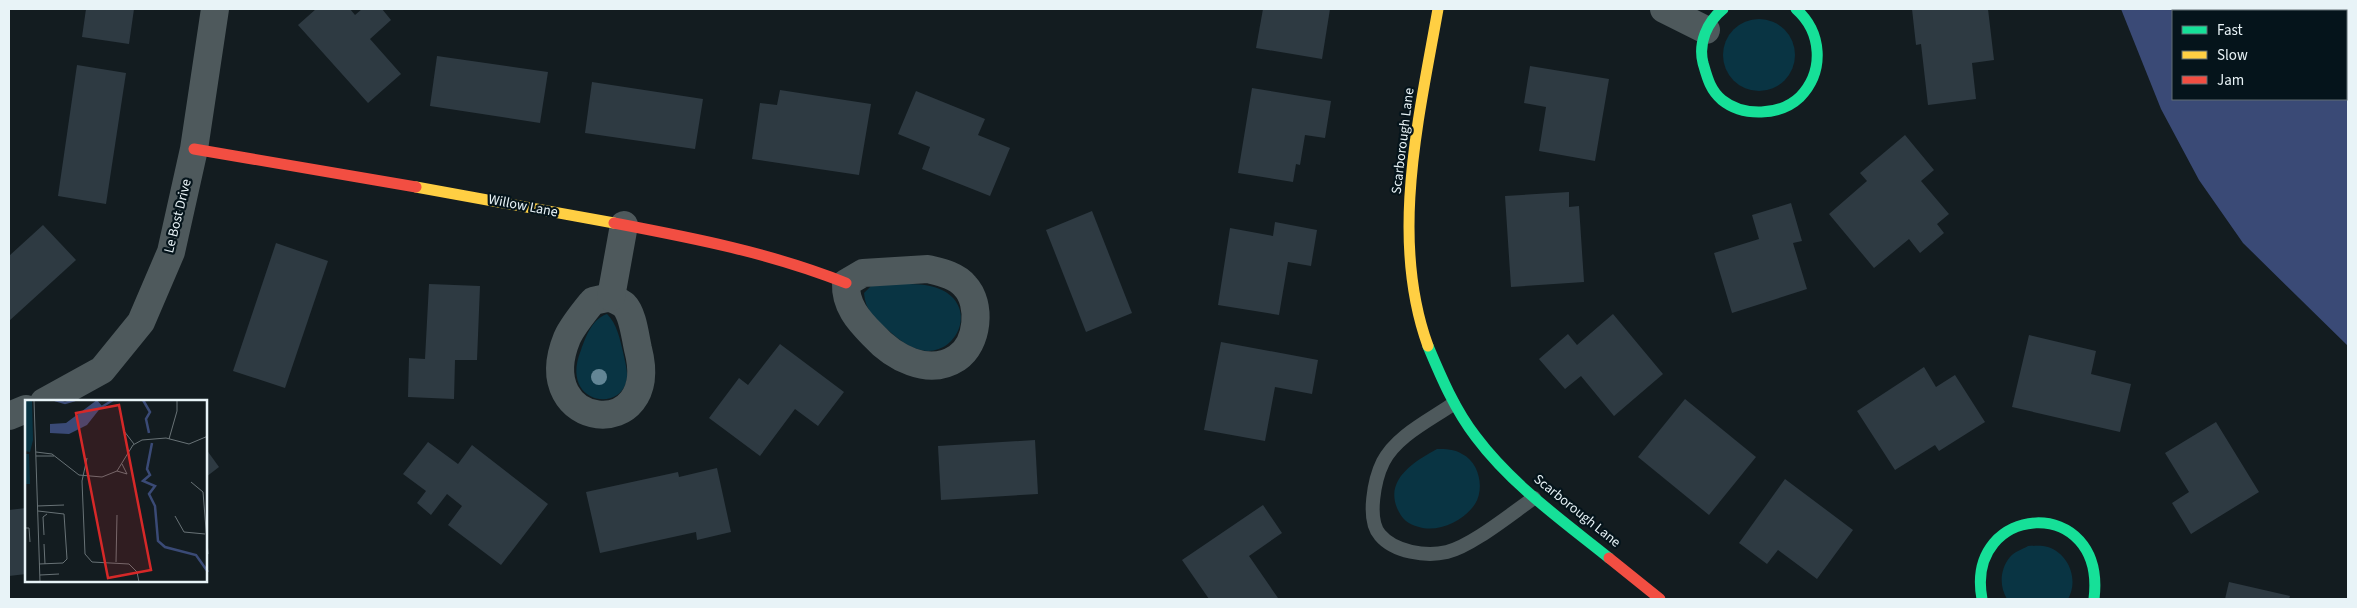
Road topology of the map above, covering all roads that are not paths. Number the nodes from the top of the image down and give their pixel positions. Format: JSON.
{"nodes":[{"id":1,"x":215,"y":9,"type":"edge"},
{"id":2,"x":1438,"y":9,"type":"edge"},
{"id":3,"x":1664,"y":9,"type":"edge"},
{"id":4,"x":1723,"y":9,"type":"edge"},
{"id":5,"x":1796,"y":9,"type":"edge"},
{"id":6,"x":1706,"y":30,"type":"junction"},
{"id":7,"x":194,"y":149,"type":"junction"},
{"id":8,"x":624,"y":225,"type":"junction"},
{"id":9,"x":846,"y":283,"type":"junction"},
{"id":10,"x":611,"y":298,"type":"dead end"},
{"id":11,"x":48,"y":400,"type":"edge"},
{"id":12,"x":1453,"y":404,"type":"junction"},
{"id":13,"x":25,"y":409,"type":"edge"},
{"id":14,"x":9,"y":416,"type":"edge"},
{"id":15,"x":1534,"y":498,"type":"junction"},
{"id":16,"x":1660,"y":599,"type":"edge"},
{"id":17,"x":1982,"y":599,"type":"edge"},
{"id":18,"x":2094,"y":599,"type":"edge"}],
"edges":[{"from":1,"to":7,"type":"street","name":"Le Bost Drive"},
{"from":2,"to":12,"type":"street","name":"Scarborough Lane"},
{"from":3,"to":6,"type":"street"},
{"from":4,"to":6,"type":"street"},
{"from":5,"to":6,"type":"street"},
{"from":7,"to":8,"type":"street","name":"Willow Lane"},
{"from":7,"to":11,"type":"street","name":"Le Bost Drive"},
{"from":8,"to":9,"type":"street","name":"Willow Lane"},
{"from":8,"to":10,"type":"street"},
{"from":9,"to":9,"type":"street"},
{"from":12,"to":15,"type":"street","name":"Scarborough Lane"},
{"from":12,"to":15,"type":"lane"},
{"from":13,"to":14,"type":"street"},
{"from":15,"to":16,"type":"street","name":"Scarborough Lane"},
{"from":17,"to":18,"type":"street"}]}
